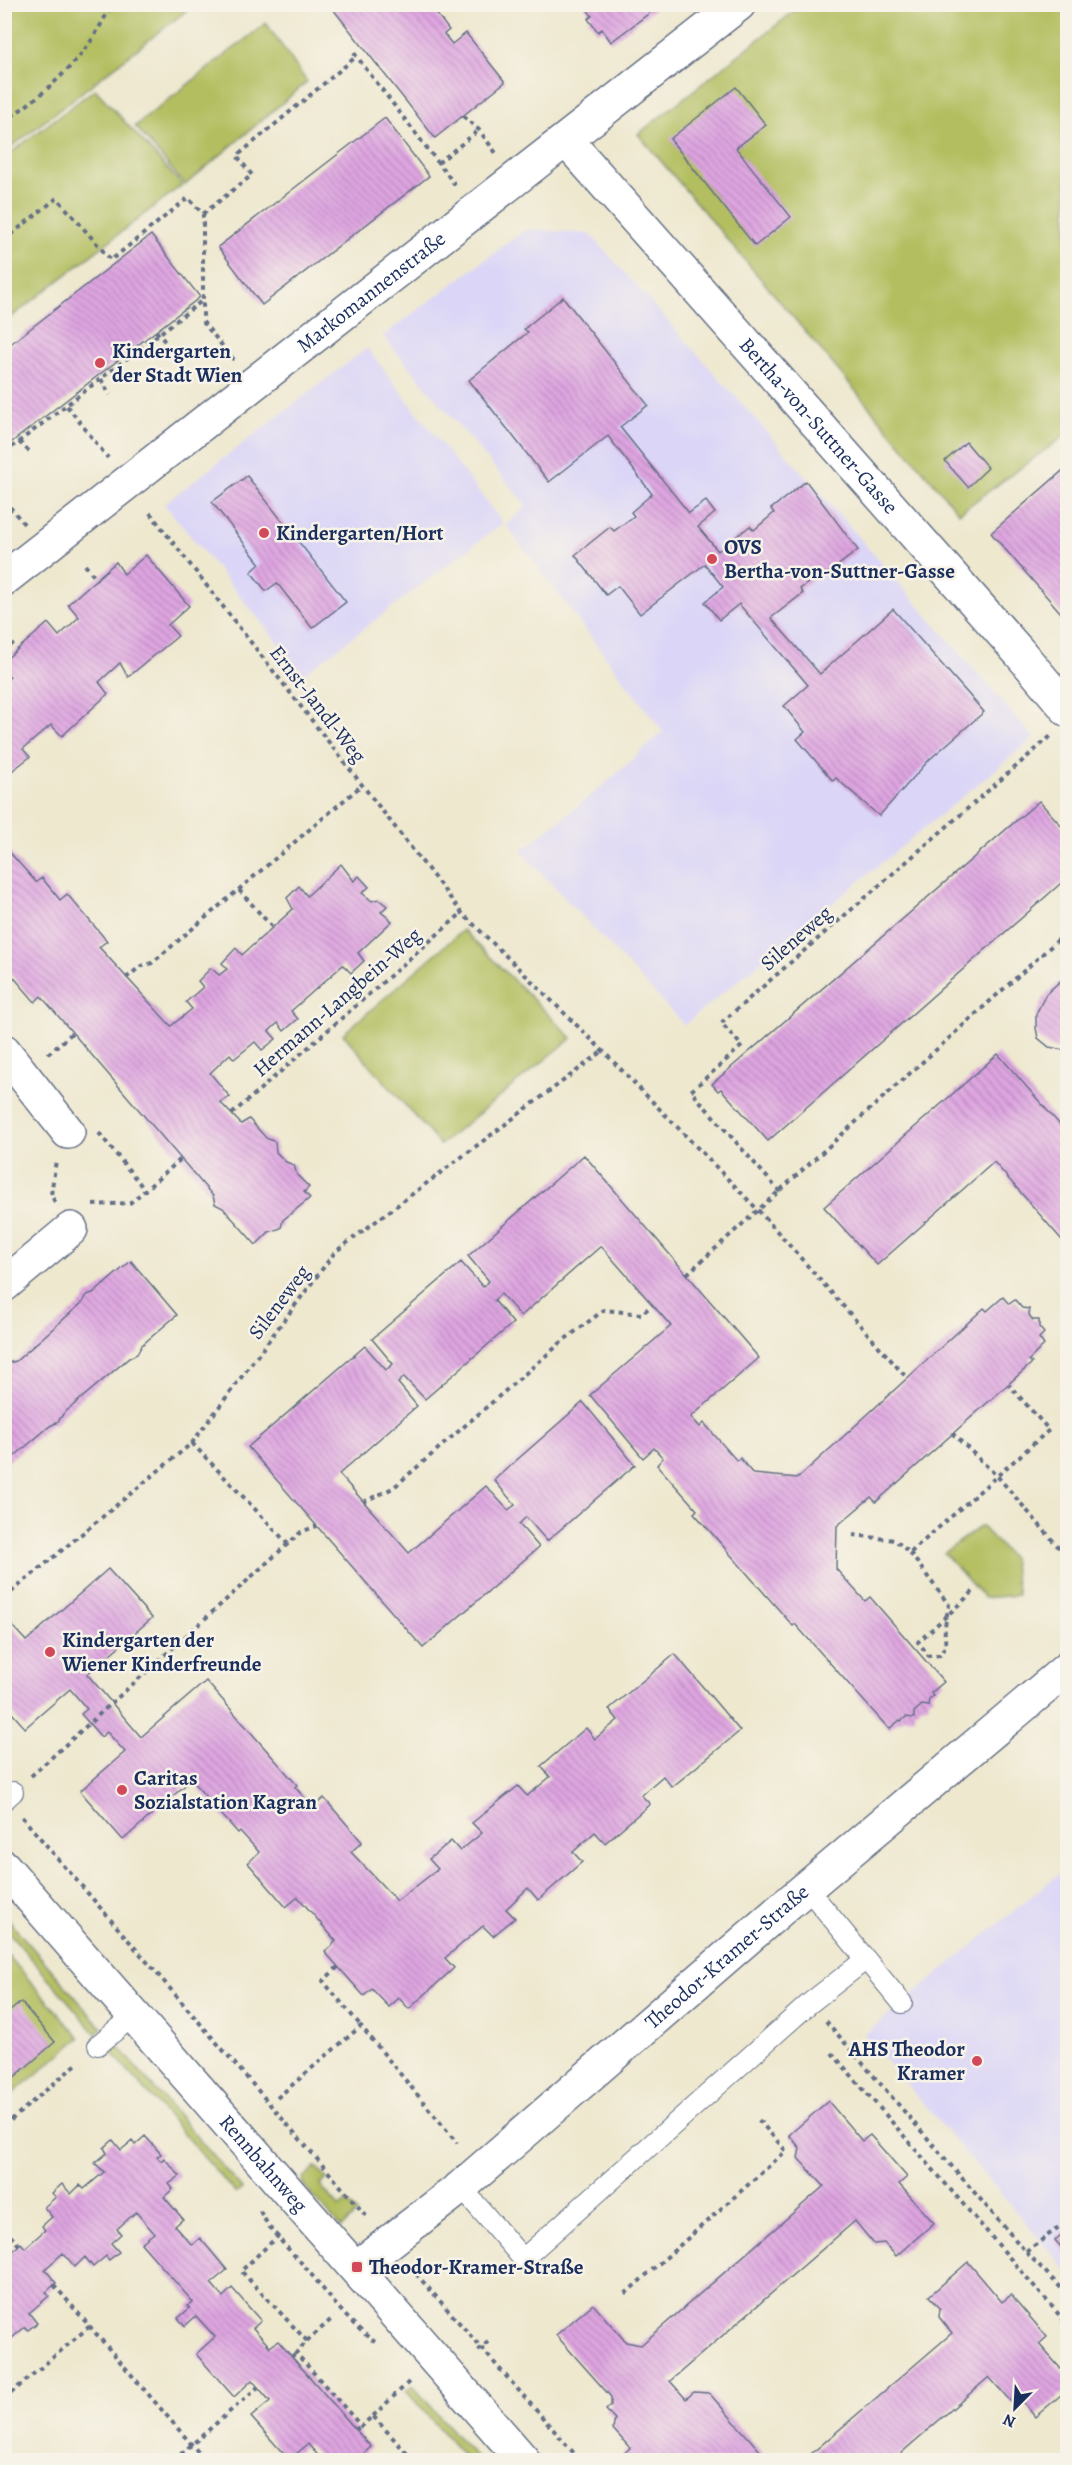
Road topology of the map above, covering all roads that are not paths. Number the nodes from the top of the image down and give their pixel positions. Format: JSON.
{"nodes":[{"id":1,"x":739,"y":4,"type":"edge"},
{"id":2,"x":567,"y":141,"type":"junction"},
{"id":3,"x":4,"y":579,"type":"edge"},
{"id":4,"x":1060,"y":723,"type":"edge"},
{"id":5,"x":4,"y":1051,"type":"edge"},
{"id":6,"x":83,"y":1132,"type":"road end"},
{"id":7,"x":71,"y":1229,"type":"road end"},
{"id":8,"x":4,"y":1285,"type":"edge"},
{"id":9,"x":1068,"y":1668,"type":"edge"},
{"id":10,"x":4,"y":1867,"type":"edge"},
{"id":11,"x":807,"y":1888,"type":"junction"},
{"id":12,"x":865,"y":1960,"type":"junction"},
{"id":13,"x":902,"y":2003,"type":"dead end"},
{"id":14,"x":135,"y":2015,"type":"junction"},
{"id":15,"x":98,"y":2045,"type":"road end"},
{"id":16,"x":461,"y":2187,"type":"junction"},
{"id":17,"x":357,"y":2267,"type":"junction"},
{"id":18,"x":523,"y":2460,"type":"edge"}],
"edges":[{"from":1,"to":2,"type":"street","name":"Markomannenstraße"},
{"from":2,"to":3,"type":"street","name":"Markomannenstraße"},
{"from":2,"to":4,"type":"street","name":"Bertha-von-Suttner-Gasse"},
{"from":5,"to":6,"type":"street"},
{"from":7,"to":8,"type":"street"},
{"from":9,"to":11,"type":"street","name":"Theodor-Kramer-Straße"},
{"from":10,"to":14,"type":"street","name":"Rennbahnweg"},
{"from":11,"to":12,"type":"lane"},
{"from":11,"to":16,"type":"street","name":"Theodor-Kramer-Straße"},
{"from":12,"to":13,"type":"lane"},
{"from":12,"to":16,"type":"lane"},
{"from":14,"to":15,"type":"lane"},
{"from":14,"to":17,"type":"street","name":"Rennbahnweg"},
{"from":16,"to":17,"type":"street","name":"Theodor-Kramer-Straße"},
{"from":17,"to":18,"type":"street","name":"Rennbahnweg"}]}
